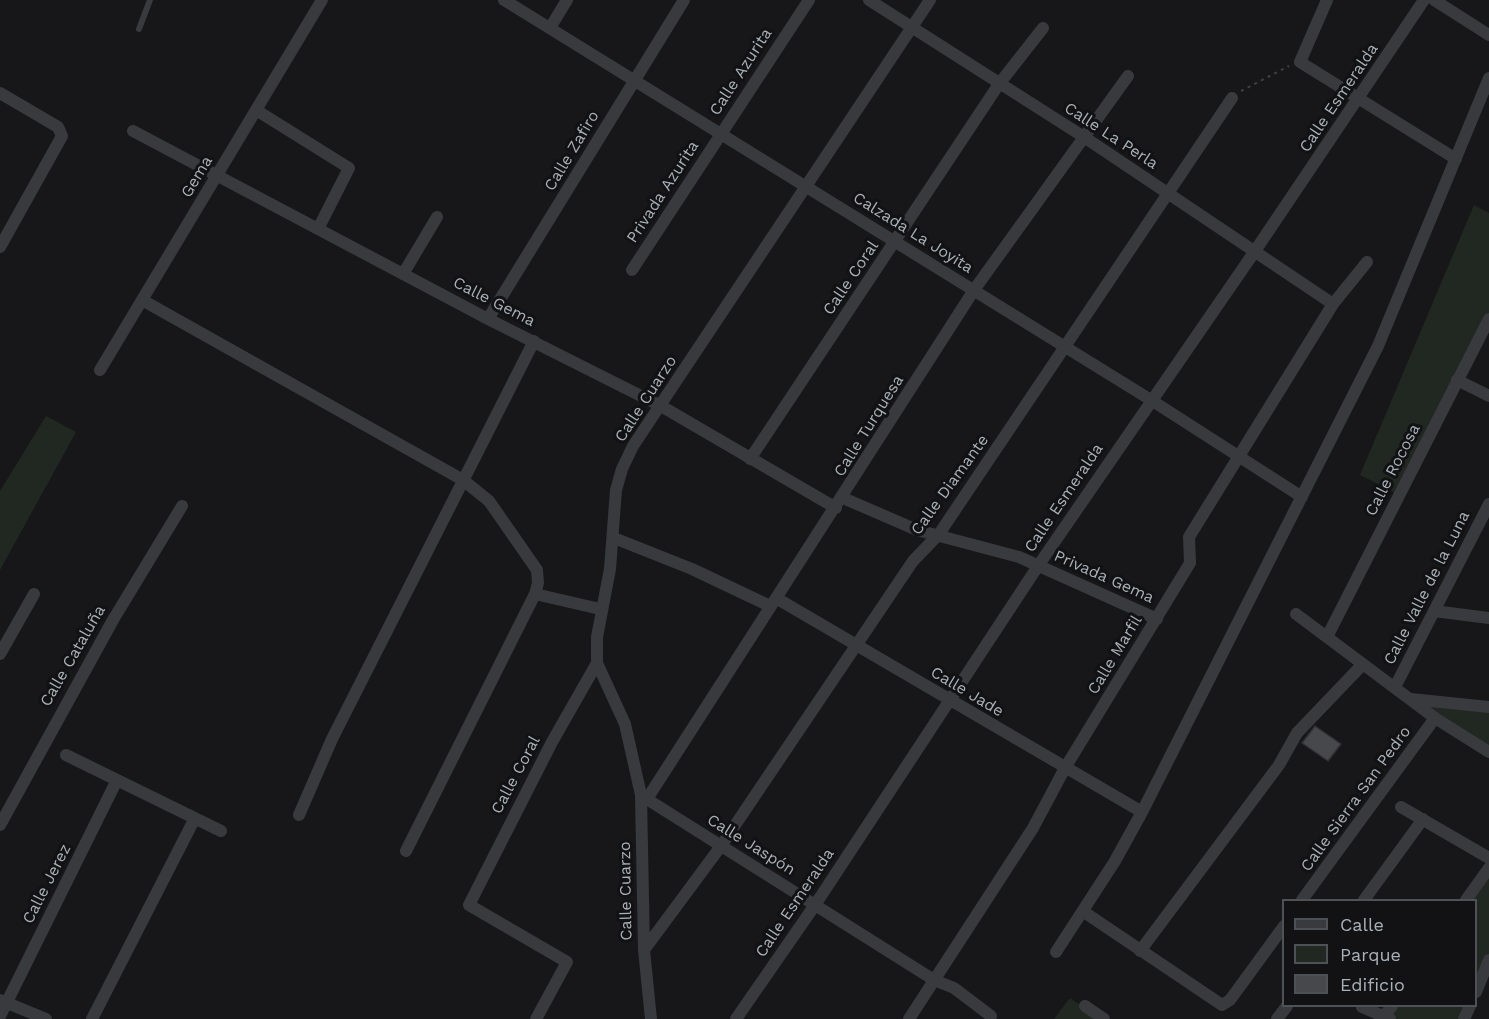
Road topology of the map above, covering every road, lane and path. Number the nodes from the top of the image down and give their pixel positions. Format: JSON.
{"nodes":[{"id":1,"x":150,"y":0,"type":"edge"},
{"id":2,"x":322,"y":0,"type":"edge"},
{"id":3,"x":504,"y":0,"type":"edge"},
{"id":4,"x":567,"y":0,"type":"edge"},
{"id":5,"x":684,"y":0,"type":"edge"},
{"id":6,"x":808,"y":0,"type":"edge"},
{"id":7,"x":869,"y":0,"type":"edge"},
{"id":8,"x":930,"y":0,"type":"edge"},
{"id":9,"x":1327,"y":0,"type":"edge"},
{"id":10,"x":1425,"y":0,"type":"edge"},
{"id":11,"x":1434,"y":0,"type":"edge"},
{"id":12,"x":550,"y":28,"type":"junction"},
{"id":13,"x":913,"y":28,"type":"junction"},
{"id":14,"x":1043,"y":28,"type":"dead end"},
{"id":15,"x":139,"y":29,"type":"dead end"},
{"id":16,"x":1489,"y":35,"type":"edge"},
{"id":17,"x":1300,"y":62,"type":"junction"},
{"id":18,"x":1128,"y":76,"type":"dead end"},
{"id":19,"x":1489,"y":78,"type":"edge"},
{"id":20,"x":635,"y":79,"type":"junction"},
{"id":21,"x":999,"y":84,"type":"junction"},
{"id":22,"x":0,"y":93,"type":"edge"},
{"id":23,"x":1232,"y":98,"type":"joint"},
{"id":24,"x":1358,"y":100,"type":"junction"},
{"id":25,"x":256,"y":110,"type":"junction"},
{"id":26,"x":134,"y":131,"type":"dead end"},
{"id":27,"x":721,"y":132,"type":"junction"},
{"id":28,"x":1084,"y":137,"type":"junction"},
{"id":29,"x":1456,"y":159,"type":"junction"},
{"id":30,"x":218,"y":176,"type":"junction"},
{"id":31,"x":807,"y":186,"type":"junction"},
{"id":32,"x":1169,"y":193,"type":"junction"},
{"id":33,"x":437,"y":217,"type":"dead end"},
{"id":34,"x":318,"y":229,"type":"junction"},
{"id":35,"x":895,"y":241,"type":"junction"},
{"id":36,"x":0,"y":247,"type":"edge"},
{"id":37,"x":1256,"y":251,"type":"junction"},
{"id":38,"x":1367,"y":262,"type":"dead end"},
{"id":39,"x":632,"y":270,"type":"dead end"},
{"id":40,"x":403,"y":274,"type":"junction"},
{"id":41,"x":974,"y":290,"type":"junction"},
{"id":42,"x":142,"y":300,"type":"junction"},
{"id":43,"x":1333,"y":304,"type":"junction"},
{"id":44,"x":488,"y":319,"type":"junction"},
{"id":45,"x":1489,"y":319,"type":"edge"},
{"id":46,"x":534,"y":341,"type":"junction"},
{"id":47,"x":1066,"y":348,"type":"junction"},
{"id":48,"x":100,"y":370,"type":"dead end"},
{"id":49,"x":1457,"y":380,"type":"junction"},
{"id":50,"x":1489,"y":396,"type":"edge"},
{"id":51,"x":1151,"y":400,"type":"junction"},
{"id":52,"x":661,"y":406,"type":"junction"},
{"id":53,"x":1239,"y":456,"type":"junction"},
{"id":54,"x":750,"y":459,"type":"junction"},
{"id":55,"x":463,"y":480,"type":"junction"},
{"id":56,"x":1302,"y":497,"type":"junction"},
{"id":57,"x":840,"y":503,"type":"junction"},
{"id":58,"x":1489,"y":504,"type":"edge"},
{"id":59,"x":182,"y":506,"type":"dead end"},
{"id":60,"x":1476,"y":532,"type":"junction"},
{"id":61,"x":939,"y":534,"type":"junction"},
{"id":62,"x":1489,"y":534,"type":"edge"},
{"id":63,"x":614,"y":538,"type":"junction"},
{"id":64,"x":1038,"y":566,"type":"junction"},
{"id":65,"x":34,"y":594,"type":"dead end"},
{"id":66,"x":535,"y":594,"type":"junction"},
{"id":67,"x":773,"y":602,"type":"junction"},
{"id":68,"x":600,"y":609,"type":"junction"},
{"id":69,"x":1434,"y":611,"type":"junction"},
{"id":70,"x":1296,"y":614,"type":"dead end"},
{"id":71,"x":1489,"y":618,"type":"edge"},
{"id":72,"x":1157,"y":619,"type":"junction"},
{"id":73,"x":1327,"y":637,"type":"junction"},
{"id":74,"x":857,"y":644,"type":"junction"},
{"id":75,"x":0,"y":654,"type":"edge"},
{"id":76,"x":597,"y":663,"type":"junction"},
{"id":77,"x":1363,"y":664,"type":"junction"},
{"id":78,"x":1395,"y":687,"type":"junction"},
{"id":79,"x":1410,"y":699,"type":"junction"},
{"id":80,"x":950,"y":702,"type":"junction"},
{"id":81,"x":1489,"y":707,"type":"edge"},
{"id":82,"x":1436,"y":718,"type":"junction"},
{"id":83,"x":1489,"y":752,"type":"edge"},
{"id":84,"x":66,"y":755,"type":"dead end"},
{"id":85,"x":1065,"y":768,"type":"junction"},
{"id":86,"x":117,"y":780,"type":"junction"},
{"id":87,"x":644,"y":797,"type":"junction"},
{"id":88,"x":1401,"y":807,"type":"dead end"},
{"id":89,"x":1142,"y":812,"type":"junction"},
{"id":90,"x":299,"y":815,"type":"dead end"},
{"id":91,"x":195,"y":818,"type":"junction"},
{"id":92,"x":1423,"y":819,"type":"junction"},
{"id":93,"x":0,"y":825,"type":"edge"},
{"id":94,"x":221,"y":831,"type":"dead end"},
{"id":95,"x":721,"y":846,"type":"junction"},
{"id":96,"x":406,"y":851,"type":"dead end"},
{"id":97,"x":1489,"y":858,"type":"edge"},
{"id":98,"x":1489,"y":868,"type":"edge"},
{"id":99,"x":1303,"y":899,"type":"edge"},
{"id":100,"x":1365,"y":899,"type":"edge"},
{"id":101,"x":1467,"y":899,"type":"edge"},
{"id":102,"x":815,"y":905,"type":"junction"},
{"id":103,"x":1084,"y":912,"type":"junction"},
{"id":104,"x":1282,"y":929,"type":"edge"},
{"id":105,"x":644,"y":950,"type":"junction"},
{"id":106,"x":1140,"y":951,"type":"junction"},
{"id":107,"x":1056,"y":952,"type":"dead end"},
{"id":108,"x":1489,"y":960,"type":"edge"},
{"id":109,"x":934,"y":980,"type":"junction"},
{"id":110,"x":1477,"y":990,"type":"edge"},
{"id":111,"x":3,"y":1002,"type":"edge"},
{"id":112,"x":648,"y":1005,"type":"junction"},
{"id":113,"x":1085,"y":1006,"type":"dead end"},
{"id":114,"x":1362,"y":1007,"type":"dead end"},
{"id":115,"x":0,"y":1016,"type":"edge"},
{"id":116,"x":992,"y":1016,"type":"dead end"},
{"id":117,"x":1387,"y":1018,"type":"edge"},
{"id":118,"x":46,"y":1019,"type":"edge"},
{"id":119,"x":92,"y":1019,"type":"edge"},
{"id":120,"x":536,"y":1019,"type":"edge"},
{"id":121,"x":641,"y":1019,"type":"edge"},
{"id":122,"x":651,"y":1019,"type":"edge"},
{"id":123,"x":736,"y":1019,"type":"edge"},
{"id":124,"x":909,"y":1019,"type":"edge"},
{"id":125,"x":1104,"y":1019,"type":"edge"}],
"edges":[{"from":1,"to":15,"type":"lane"},
{"from":2,"to":25,"type":"street","name":"Gema"},
{"from":3,"to":12,"type":"street","name":"Calzada La Joyita"},
{"from":4,"to":12,"type":"street"},
{"from":5,"to":20,"type":"street","name":"Calle Zafiro"},
{"from":6,"to":27,"type":"street","name":"Calle Azurita"},
{"from":7,"to":13,"type":"street","name":"Calle La Perla"},
{"from":8,"to":13,"type":"street","name":"Calle Cuarzo"},
{"from":9,"to":17,"type":"street"},
{"from":10,"to":24,"type":"street","name":"Calle Esmeralda"},
{"from":11,"to":16,"type":"street"},
{"from":12,"to":20,"type":"street","name":"Calzada La Joyita"},
{"from":13,"to":21,"type":"street","name":"Calle La Perla"},
{"from":13,"to":31,"type":"street","name":"Calle Cuarzo"},
{"from":14,"to":21,"type":"street","name":"Calle Coral"},
{"from":17,"to":23,"type":"path"},
{"from":17,"to":24,"type":"street"},
{"from":18,"to":28,"type":"street","name":"Calle Turquesa"},
{"from":19,"to":29,"type":"street"},
{"from":20,"to":27,"type":"street","name":"Calzada La Joyita"},
{"from":20,"to":44,"type":"street","name":"Calle Zafiro"},
{"from":21,"to":28,"type":"street","name":"Calle La Perla"},
{"from":21,"to":35,"type":"street","name":"Calle Coral"},
{"from":22,"to":36,"type":"street"},
{"from":23,"to":32,"type":"street","name":"Calle Diamante"},
{"from":24,"to":29,"type":"street"},
{"from":24,"to":37,"type":"street","name":"Calle Esmeralda"},
{"from":25,"to":30,"type":"street","name":"Gema"},
{"from":25,"to":34,"type":"street"},
{"from":26,"to":30,"type":"street","name":"Calle Gema"},
{"from":27,"to":31,"type":"street","name":"Calzada La Joyita"},
{"from":27,"to":39,"type":"street","name":"Privada Azurita"},
{"from":28,"to":32,"type":"street","name":"Calle La Perla"},
{"from":28,"to":41,"type":"street","name":"Calle Turquesa"},
{"from":29,"to":56,"type":"street"},
{"from":30,"to":34,"type":"street","name":"Calle Gema"},
{"from":30,"to":42,"type":"street","name":"Gema"},
{"from":31,"to":35,"type":"street","name":"Calzada La Joyita"},
{"from":31,"to":52,"type":"street","name":"Calle Cuarzo"},
{"from":32,"to":37,"type":"street","name":"Calle La Perla"},
{"from":32,"to":47,"type":"street","name":"Calle Diamante"},
{"from":33,"to":40,"type":"street"},
{"from":34,"to":40,"type":"street","name":"Calle Gema"},
{"from":35,"to":41,"type":"street","name":"Calzada La Joyita"},
{"from":35,"to":54,"type":"street","name":"Calle Coral"},
{"from":37,"to":43,"type":"street","name":"Calle La Perla"},
{"from":37,"to":51,"type":"street","name":"Calle Esmeralda"},
{"from":38,"to":43,"type":"street","name":"Calle Marfil"},
{"from":40,"to":44,"type":"street","name":"Calle Gema"},
{"from":41,"to":47,"type":"street","name":"Calzada La Joyita"},
{"from":41,"to":57,"type":"street","name":"Calle Turquesa"},
{"from":42,"to":48,"type":"street","name":"Gema"},
{"from":42,"to":55,"type":"street"},
{"from":43,"to":53,"type":"street","name":"Calle Marfil"},
{"from":44,"to":46,"type":"street","name":"Calle Gema"},
{"from":45,"to":49,"type":"street","name":"Calle Rocosa"},
{"from":46,"to":52,"type":"street","name":"Calle Gema"},
{"from":46,"to":55,"type":"street"},
{"from":47,"to":51,"type":"street","name":"Calzada La Joyita"},
{"from":47,"to":61,"type":"street","name":"Calle Diamante"},
{"from":49,"to":50,"type":"street"},
{"from":49,"to":73,"type":"street","name":"Calle Rocosa"},
{"from":51,"to":53,"type":"street","name":"Calzada La Joyita"},
{"from":51,"to":64,"type":"street","name":"Calle Esmeralda"},
{"from":52,"to":54,"type":"street","name":"Calle Gema"},
{"from":52,"to":63,"type":"street","name":"Calle Cuarzo"},
{"from":53,"to":56,"type":"street","name":"Calzada La Joyita"},
{"from":53,"to":72,"type":"street","name":"Calle Marfil"},
{"from":54,"to":57,"type":"street","name":"Calle Gema"},
{"from":55,"to":66,"type":"street"},
{"from":55,"to":90,"type":"street"},
{"from":56,"to":89,"type":"street"},
{"from":57,"to":61,"type":"street","name":"Calle Gema"},
{"from":57,"to":67,"type":"street","name":"Calle Turquesa"},
{"from":58,"to":60,"type":"street","name":"Calle Valle de la Luna"},
{"from":59,"to":93,"type":"street","name":"Calle Cataluña"},
{"from":60,"to":62,"type":"street"},
{"from":60,"to":69,"type":"street","name":"Calle Valle de la Luna"},
{"from":61,"to":64,"type":"street","name":"Calle Gema"},
{"from":61,"to":74,"type":"street","name":"Calle Diamante"},
{"from":63,"to":67,"type":"street","name":"Calle Jade"},
{"from":63,"to":68,"type":"street","name":"Calle Cuarzo"},
{"from":64,"to":72,"type":"street","name":"Privada Gema"},
{"from":64,"to":80,"type":"street","name":"Calle Esmeralda"},
{"from":65,"to":75,"type":"street"},
{"from":66,"to":68,"type":"street"},
{"from":66,"to":96,"type":"street"},
{"from":67,"to":74,"type":"street","name":"Calle Jade"},
{"from":67,"to":87,"type":"street","name":"Calle Turquesa"},
{"from":68,"to":76,"type":"street","name":"Calle Cuarzo"},
{"from":69,"to":71,"type":"street"},
{"from":69,"to":78,"type":"street","name":"Calle Valle de la Luna"},
{"from":70,"to":73,"type":"street"},
{"from":72,"to":85,"type":"street","name":"Calle Marfil"},
{"from":73,"to":77,"type":"street"},
{"from":74,"to":80,"type":"street","name":"Calle Jade"},
{"from":74,"to":95,"type":"street","name":"Calle Diamante"},
{"from":76,"to":87,"type":"street","name":"Calle Cuarzo"},
{"from":76,"to":120,"type":"street","name":"Calle Coral"},
{"from":77,"to":78,"type":"street"},
{"from":77,"to":106,"type":"street"},
{"from":78,"to":79,"type":"street"},
{"from":79,"to":81,"type":"street"},
{"from":79,"to":82,"type":"street"},
{"from":80,"to":85,"type":"street","name":"Calle Jade"},
{"from":80,"to":102,"type":"street","name":"Calle Esmeralda"},
{"from":82,"to":83,"type":"street"},
{"from":82,"to":99,"type":"street","name":"Calle Sierra San Pedro"},
{"from":84,"to":86,"type":"street"},
{"from":85,"to":89,"type":"street","name":"Calle Jade"},
{"from":85,"to":109,"type":"street","name":"Calle Marfil"},
{"from":86,"to":91,"type":"street"},
{"from":86,"to":111,"type":"street","name":"Calle Jerez"},
{"from":87,"to":95,"type":"street","name":"Calle Jaspón"},
{"from":87,"to":105,"type":"street","name":"Calle Cuarzo"},
{"from":88,"to":92,"type":"street"},
{"from":89,"to":103,"type":"street"},
{"from":91,"to":94,"type":"street"},
{"from":91,"to":119,"type":"street"},
{"from":92,"to":97,"type":"street"},
{"from":92,"to":100,"type":"street"},
{"from":95,"to":102,"type":"street","name":"Calle Jaspón"},
{"from":95,"to":105,"type":"street","name":"Calle Diamante"},
{"from":98,"to":101,"type":"street"},
{"from":102,"to":109,"type":"street","name":"Calle Jaspón"},
{"from":102,"to":123,"type":"street","name":"Calle Esmeralda"},
{"from":103,"to":106,"type":"street"},
{"from":103,"to":107,"type":"street"},
{"from":104,"to":106,"type":"street"},
{"from":105,"to":112,"type":"street","name":"Calle Cuarzo"},
{"from":108,"to":110,"type":"street"},
{"from":109,"to":116,"type":"street","name":"Calle Jaspón"},
{"from":109,"to":124,"type":"street","name":"Calle Marfil"},
{"from":111,"to":115,"type":"street","name":"Calle Jerez"},
{"from":111,"to":118,"type":"street"},
{"from":112,"to":121,"type":"street"},
{"from":112,"to":122,"type":"street","name":"Calle Cuarzo"},
{"from":113,"to":125,"type":"street"},
{"from":114,"to":117,"type":"street"}]}
